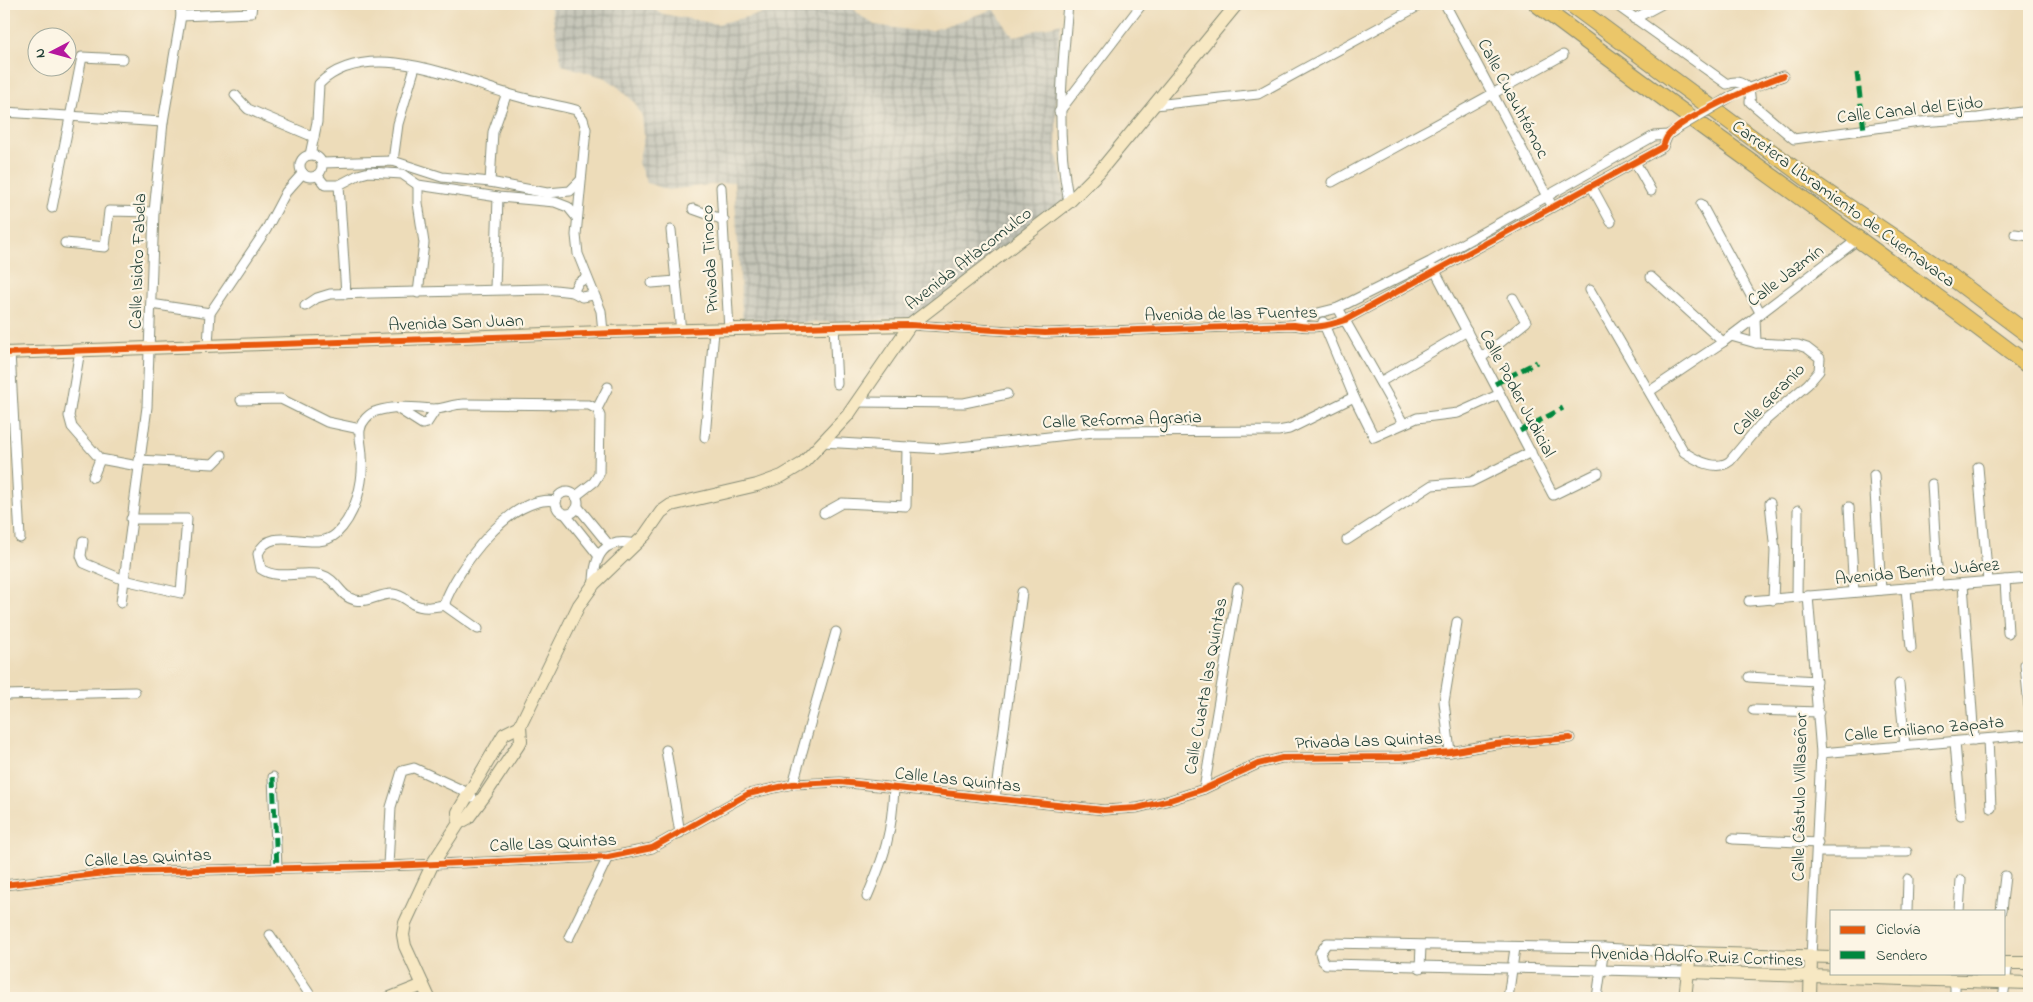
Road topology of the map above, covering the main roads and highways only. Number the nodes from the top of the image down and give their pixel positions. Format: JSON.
{"nodes":[{"id":1,"x":1237,"y":4,"type":"edge"},
{"id":2,"x":1537,"y":4,"type":"edge"},
{"id":3,"x":1571,"y":4,"type":"edge"},
{"id":4,"x":910,"y":325,"type":"junction"},
{"id":5,"x":2029,"y":335,"type":"edge"},
{"id":6,"x":7,"y":352,"type":"edge"},
{"id":7,"x":2029,"y":366,"type":"edge"},
{"id":8,"x":520,"y":726,"type":"junction"},
{"id":9,"x":460,"y":823,"type":"junction"},
{"id":10,"x":1811,"y":956,"type":"junction"},
{"id":11,"x":1830,"y":957,"type":"edge"},
{"id":12,"x":2006,"y":963,"type":"edge"},
{"id":13,"x":2029,"y":963,"type":"edge"},
{"id":14,"x":1689,"y":972,"type":"junction"},
{"id":15,"x":1810,"y":977,"type":"junction"},
{"id":16,"x":2029,"y":984,"type":"edge"},
{"id":17,"x":423,"y":985,"type":"junction"},
{"id":18,"x":390,"y":998,"type":"edge"},
{"id":19,"x":429,"y":998,"type":"edge"},
{"id":20,"x":1685,"y":998,"type":"edge"},
{"id":21,"x":1810,"y":998,"type":"edge"}],
"edges":[{"from":1,"to":4,"type":"main road","name":"Avenida Atlacomulco"},
{"from":2,"to":7,"type":"highway","name":"Carretera Libramiento de Cuernavaca"},
{"from":3,"to":5,"type":"highway","name":"Carretera Libramiento de Cuernavaca"},
{"from":4,"to":6,"type":"main road","name":"Avenida San Juan"},
{"from":4,"to":8,"type":"main road","name":"Avenida Atlacomulco"},
{"from":8,"to":9,"type":"main road","name":"Avenida Atlacomulco"},
{"from":8,"to":9,"type":"main road","name":"Avenida Atlacomulco"},
{"from":9,"to":17,"type":"main road","name":"Avenida Atlacomulco"},
{"from":10,"to":11,"type":"main road","name":"Avenida Adolfo Ruiz Cortines"},
{"from":10,"to":14,"type":"main road","name":"Avenida Adolfo Ruiz Cortines"},
{"from":10,"to":15,"type":"main road","name":"Calle Cástulo Villaseñor"},
{"from":12,"to":13,"type":"main road"},
{"from":14,"to":15,"type":"main road","name":"Avenida Adolfo Ruiz Cortines"},
{"from":14,"to":20,"type":"main road"},
{"from":15,"to":16,"type":"main road","name":"Avenida Adolfo Ruiz Cortines"},
{"from":15,"to":21,"type":"main road","name":"Calle Cástulo Villaseñor"},
{"from":17,"to":18,"type":"main road"},
{"from":17,"to":19,"type":"main road","name":"Avenida Atlacomulco"}]}
